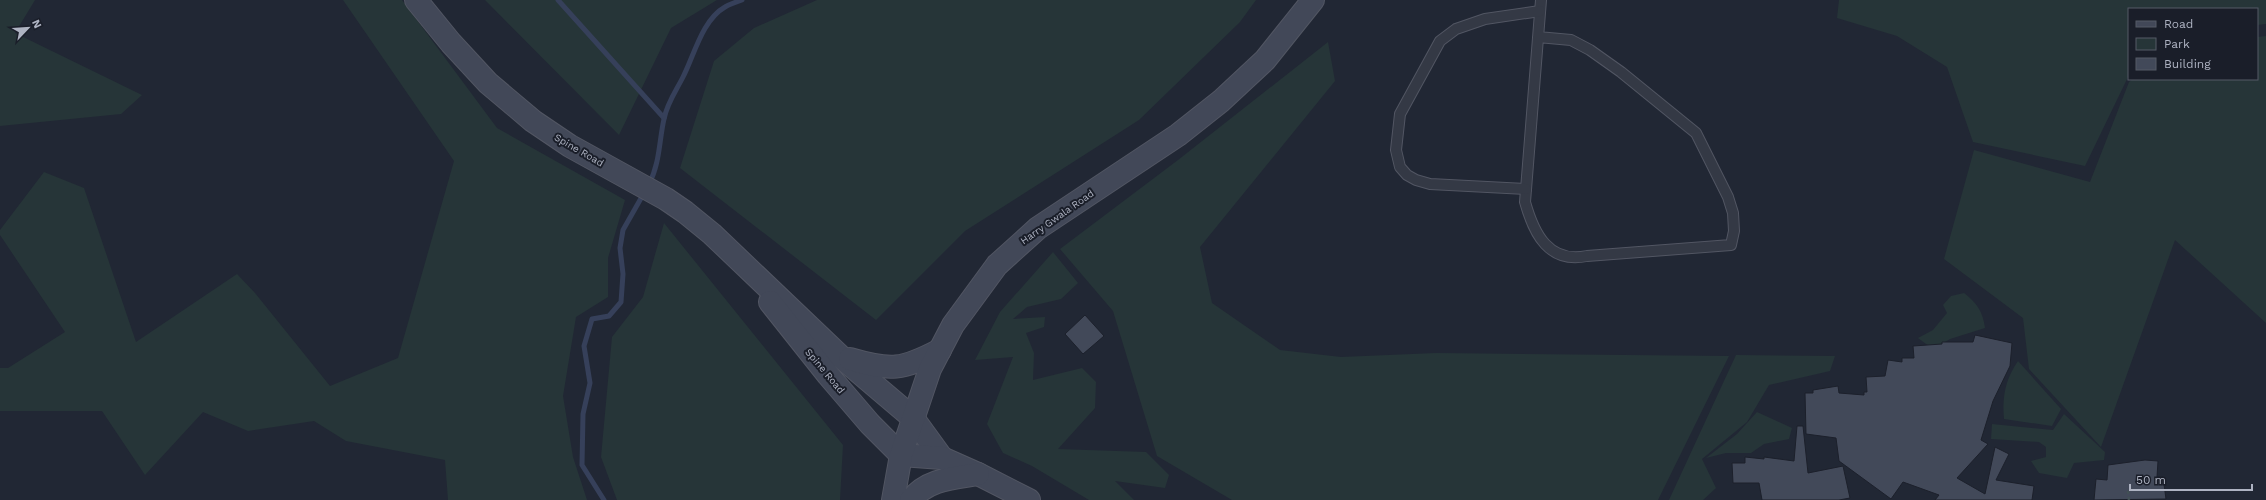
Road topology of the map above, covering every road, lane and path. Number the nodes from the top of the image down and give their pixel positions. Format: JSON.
{"nodes":[{"id":1,"x":416,"y":0,"type":"edge"},
{"id":2,"x":1313,"y":0,"type":"edge"},
{"id":3,"x":1541,"y":0,"type":"edge"},
{"id":4,"x":1540,"y":11,"type":"junction"},
{"id":5,"x":1538,"y":37,"type":"junction"},
{"id":6,"x":1526,"y":189,"type":"junction"},
{"id":7,"x":758,"y":280,"type":"junction"},
{"id":8,"x":940,"y":350,"type":"junction"},
{"id":9,"x":841,"y":357,"type":"junction"},
{"id":10,"x":913,"y":418,"type":"junction"},
{"id":11,"x":901,"y":455,"type":"junction"},
{"id":12,"x":942,"y":458,"type":"junction"},
{"id":13,"x":978,"y":474,"type":"junction"},
{"id":14,"x":2128,"y":491,"type":"dead end"},
{"id":15,"x":893,"y":500,"type":"edge"},
{"id":16,"x":911,"y":500,"type":"edge"},
{"id":17,"x":1029,"y":500,"type":"edge"},
{"id":18,"x":2130,"y":500,"type":"edge"}],
"edges":[{"from":1,"to":7,"type":"street","name":"Spine Road"},
{"from":2,"to":8,"type":"street","name":"Harry Gwala Road"},
{"from":3,"to":4,"type":"lane"},
{"from":4,"to":5,"type":"lane"},
{"from":4,"to":6,"type":"lane"},
{"from":5,"to":6,"type":"lane"},
{"from":5,"to":6,"type":"lane"},
{"from":7,"to":9,"type":"street","name":"Spine Road"},
{"from":7,"to":11,"type":"street","name":"Spine Road"},
{"from":8,"to":9,"type":"street"},
{"from":8,"to":10,"type":"street","name":"Harry Gwala Road"},
{"from":9,"to":10,"type":"street","name":"Spine Road"},
{"from":10,"to":11,"type":"street","name":"Harry Gwala Road"},
{"from":10,"to":12,"type":"street","name":"Spine Road"},
{"from":11,"to":12,"type":"street"},
{"from":11,"to":15,"type":"street","name":"Harry Gwala Road"},
{"from":12,"to":13,"type":"street"},
{"from":13,"to":16,"type":"street"},
{"from":13,"to":17,"type":"street"},
{"from":14,"to":18,"type":"path"}]}
